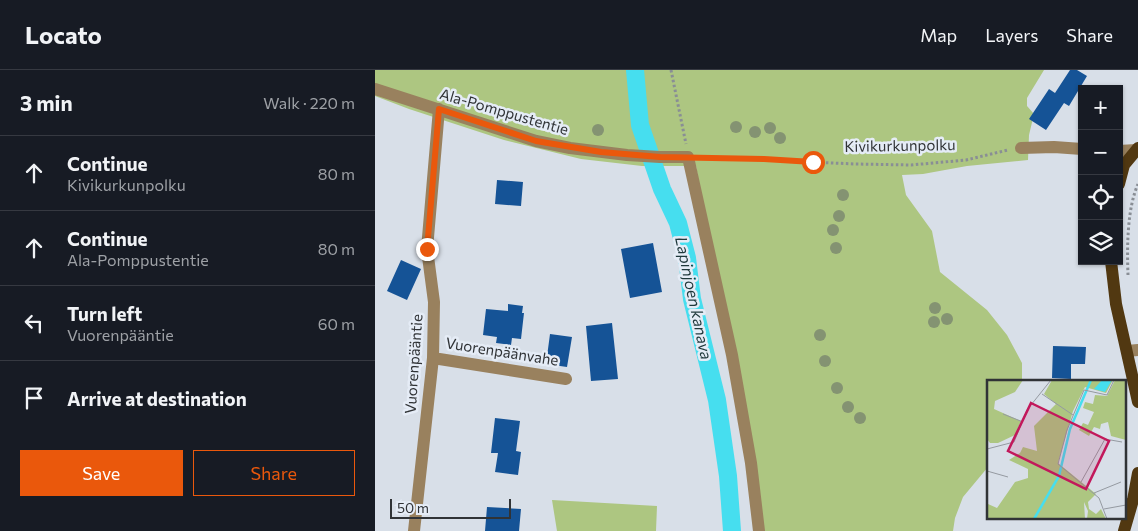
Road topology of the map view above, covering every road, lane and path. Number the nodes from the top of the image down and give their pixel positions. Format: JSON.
{"nodes":[{"id":1,"x":671,"y":70,"type":"edge"},
{"id":2,"x":375,"y":89,"type":"edge"},
{"id":3,"x":439,"y":109,"type":"junction"},
{"id":4,"x":1021,"y":148,"type":"joint"},
{"id":5,"x":1078,"y":149,"type":"edge"},
{"id":6,"x":1137,"y":149,"type":"edge"},
{"id":7,"x":1123,"y":150,"type":"edge"},
{"id":8,"x":688,"y":157,"type":"junction"},
{"id":9,"x":1121,"y":175,"type":"edge"},
{"id":10,"x":1138,"y":184,"type":"edge"},
{"id":11,"x":1111,"y":265,"type":"edge"},
{"id":12,"x":1129,"y":280,"type":"dead end"},
{"id":13,"x":1133,"y":350,"type":"edge"},
{"id":14,"x":433,"y":358,"type":"junction"},
{"id":15,"x":565,"y":378,"type":"dead end"},
{"id":16,"x":1138,"y":402,"type":"edge"},
{"id":17,"x":1138,"y":473,"type":"edge"},
{"id":18,"x":414,"y":531,"type":"edge"},
{"id":19,"x":759,"y":531,"type":"edge"},
{"id":20,"x":1124,"y":531,"type":"edge"}],
"edges":[{"from":1,"to":8,"type":"path"},
{"from":2,"to":3,"type":"street","name":"Ala-Pomppustentie"},
{"from":3,"to":8,"type":"street","name":"Ala-Pomppustentie"},
{"from":3,"to":14,"type":"street","name":"Vuorenpääntie"},
{"from":4,"to":5,"type":"street"},
{"from":4,"to":8,"type":"path","name":"Kivikurkunpolku"},
{"from":6,"to":7,"type":"street"},
{"from":6,"to":9,"type":"main road"},
{"from":8,"to":19,"type":"street"},
{"from":10,"to":12,"type":"path"},
{"from":11,"to":13,"type":"main road"},
{"from":13,"to":16,"type":"main road"},
{"from":14,"to":15,"type":"street","name":"Vuorenpäänvahe"},
{"from":14,"to":18,"type":"street","name":"Vuorenpääntie"},
{"from":17,"to":20,"type":"main road"}]}
